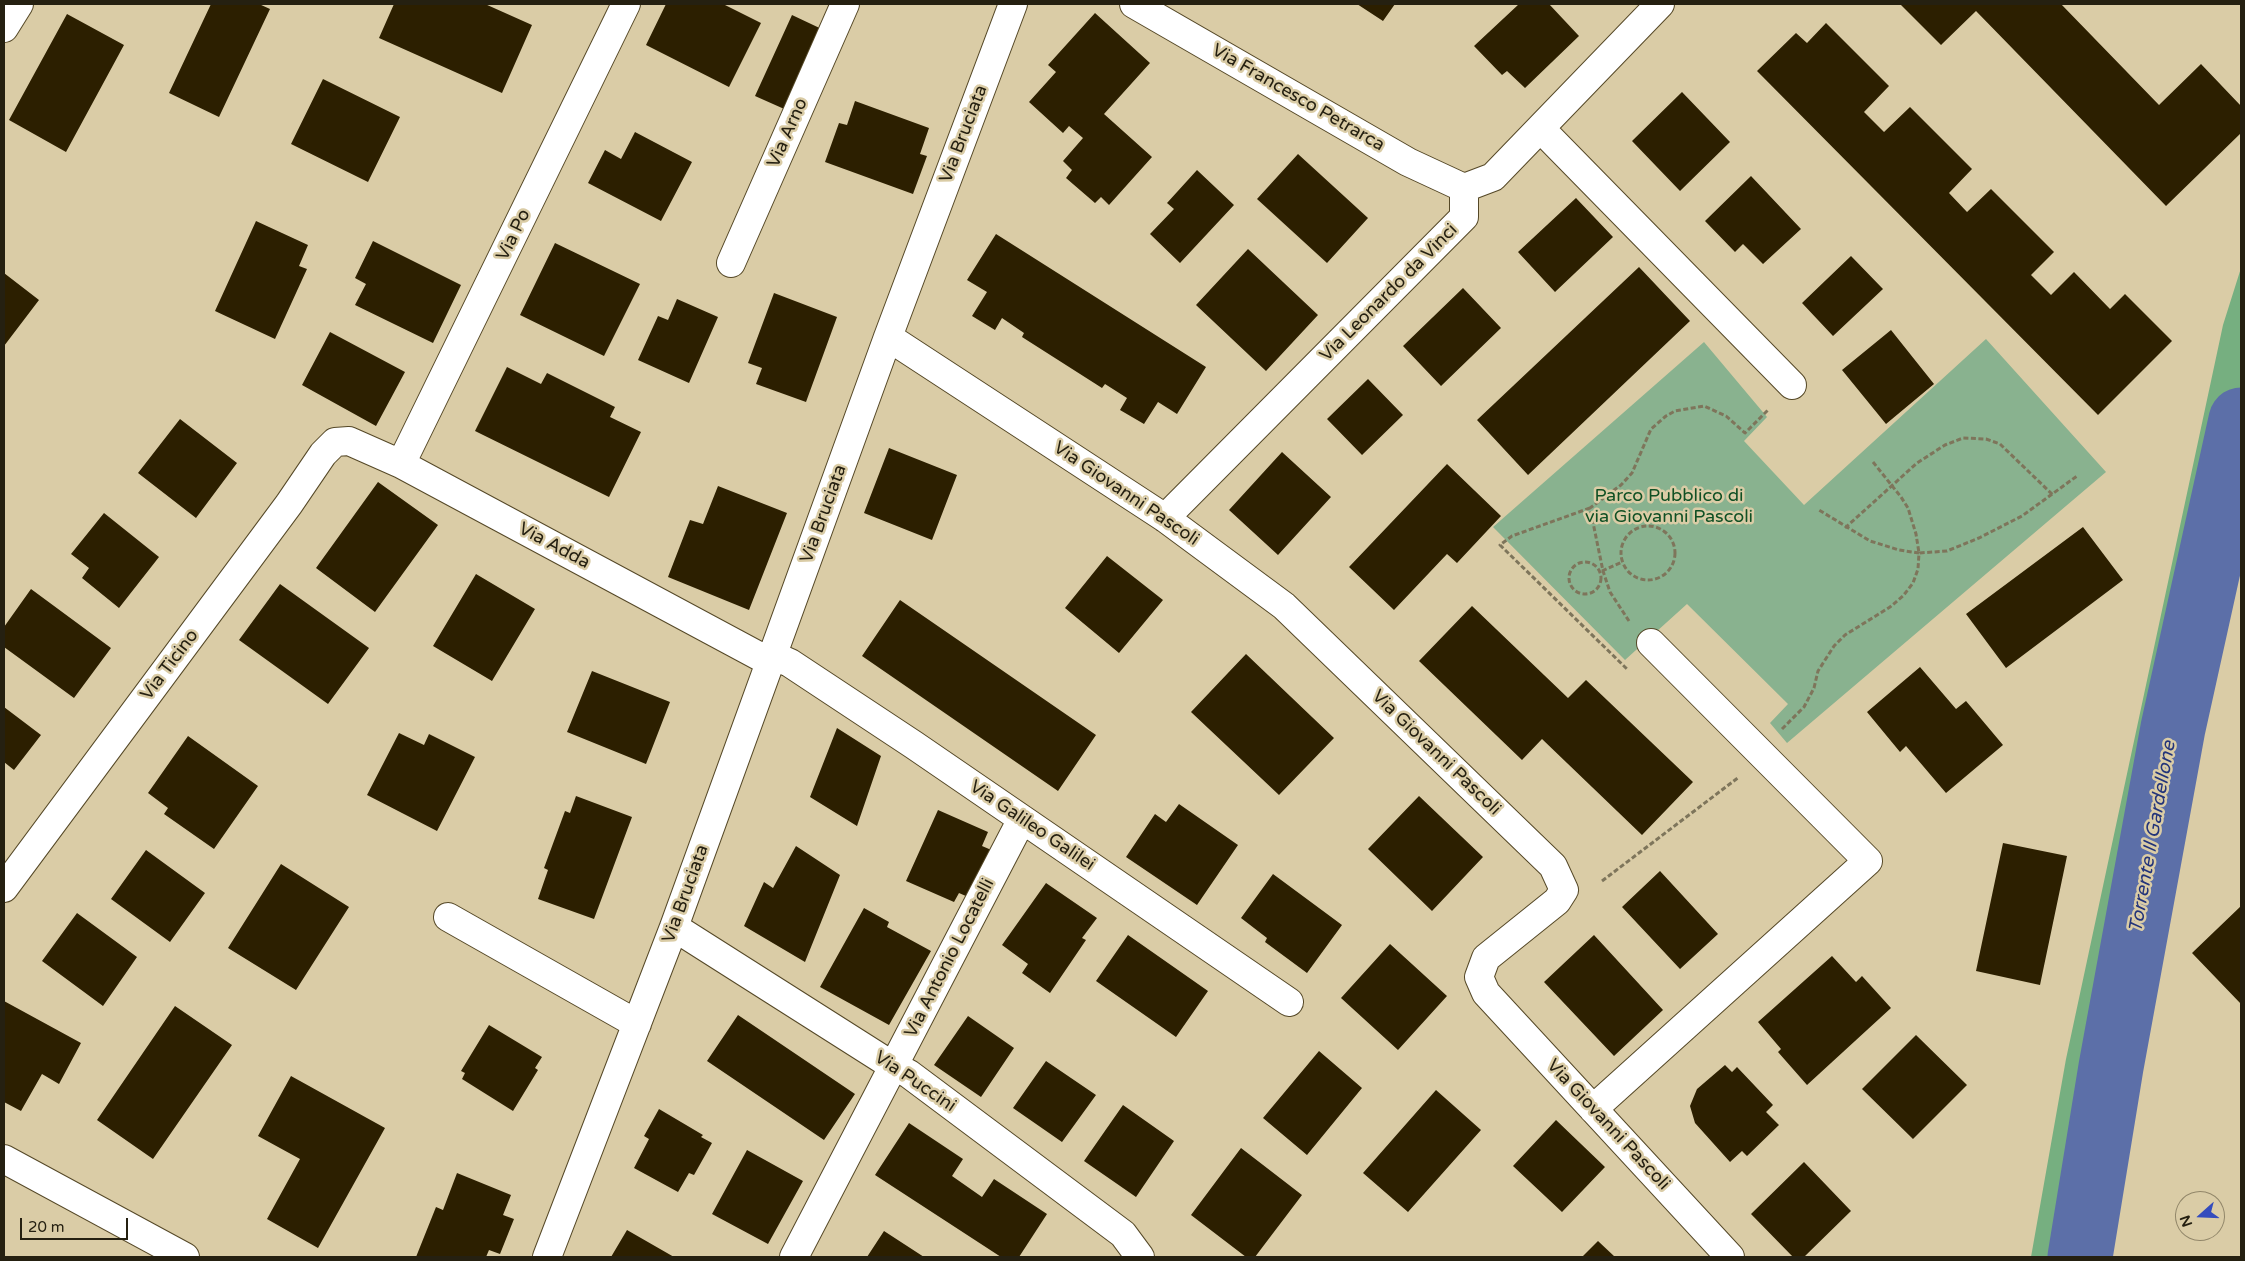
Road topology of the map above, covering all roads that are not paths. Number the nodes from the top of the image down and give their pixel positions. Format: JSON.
{"nodes":[{"id":1,"x":19,"y":4,"type":"edge"},
{"id":2,"x":626,"y":4,"type":"edge"},
{"id":3,"x":845,"y":4,"type":"edge"},
{"id":4,"x":1013,"y":4,"type":"edge"},
{"id":5,"x":1134,"y":4,"type":"edge"},
{"id":6,"x":1660,"y":4,"type":"edge"},
{"id":7,"x":4,"y":28,"type":"edge"},
{"id":8,"x":1540,"y":129,"type":"junction"},
{"id":9,"x":1464,"y":188,"type":"junction"},
{"id":10,"x":730,"y":263,"type":"dead end"},
{"id":11,"x":888,"y":336,"type":"junction"},
{"id":12,"x":1792,"y":385,"type":"dead end"},
{"id":13,"x":335,"y":442,"type":"joint"},
{"id":14,"x":401,"y":464,"type":"junction"},
{"id":15,"x":1165,"y":518,"type":"junction"},
{"id":16,"x":1651,"y":643,"type":"road end"},
{"id":17,"x":771,"y":659,"type":"junction"},
{"id":18,"x":1022,"y":819,"type":"junction"},
{"id":19,"x":4,"y":888,"type":"edge"},
{"id":20,"x":448,"y":917,"type":"dead end"},
{"id":21,"x":674,"y":927,"type":"junction"},
{"id":22,"x":1289,"y":1002,"type":"dead end"},
{"id":23,"x":637,"y":1024,"type":"junction"},
{"id":24,"x":894,"y":1066,"type":"junction"},
{"id":25,"x":1593,"y":1109,"type":"junction"},
{"id":26,"x":4,"y":1159,"type":"edge"},
{"id":27,"x":185,"y":1257,"type":"edge"},
{"id":28,"x":547,"y":1257,"type":"edge"},
{"id":29,"x":794,"y":1257,"type":"edge"},
{"id":30,"x":1140,"y":1257,"type":"edge"},
{"id":31,"x":1730,"y":1257,"type":"edge"}],
"edges":[{"from":1,"to":7,"type":"street"},
{"from":2,"to":14,"type":"street","name":"Via Po"},
{"from":3,"to":10,"type":"street","name":"Via Arno"},
{"from":4,"to":11,"type":"street","name":"Via Bruciata"},
{"from":5,"to":9,"type":"street","name":"Via Francesco Petrarca"},
{"from":6,"to":8,"type":"street"},
{"from":8,"to":9,"type":"street"},
{"from":8,"to":12,"type":"street"},
{"from":9,"to":15,"type":"street","name":"Via Leonardo da Vinci"},
{"from":11,"to":15,"type":"street","name":"Via Giovanni Pascoli"},
{"from":11,"to":17,"type":"street","name":"Via Bruciata"},
{"from":13,"to":14,"type":"street","name":"Via Adda"},
{"from":13,"to":19,"type":"street","name":"Via Ticino"},
{"from":14,"to":17,"type":"street","name":"Via Adda"},
{"from":15,"to":25,"type":"street","name":"Via Giovanni Pascoli"},
{"from":16,"to":25,"type":"street"},
{"from":17,"to":18,"type":"street","name":"Via Galileo Galilei"},
{"from":17,"to":21,"type":"street","name":"Via Bruciata"},
{"from":18,"to":22,"type":"street","name":"Via Galileo Galilei"},
{"from":18,"to":24,"type":"street","name":"Via Antonio Locatelli"},
{"from":20,"to":23,"type":"street"},
{"from":21,"to":23,"type":"street","name":"Via Bruciata"},
{"from":21,"to":24,"type":"street","name":"Via Puccini"},
{"from":23,"to":28,"type":"street","name":"Via Bruciata"},
{"from":24,"to":29,"type":"street","name":"Via Antonio Locatelli"},
{"from":24,"to":30,"type":"street","name":"Via Puccini"},
{"from":25,"to":31,"type":"street","name":"Via Giovanni Pascoli"},
{"from":26,"to":27,"type":"street"}]}
